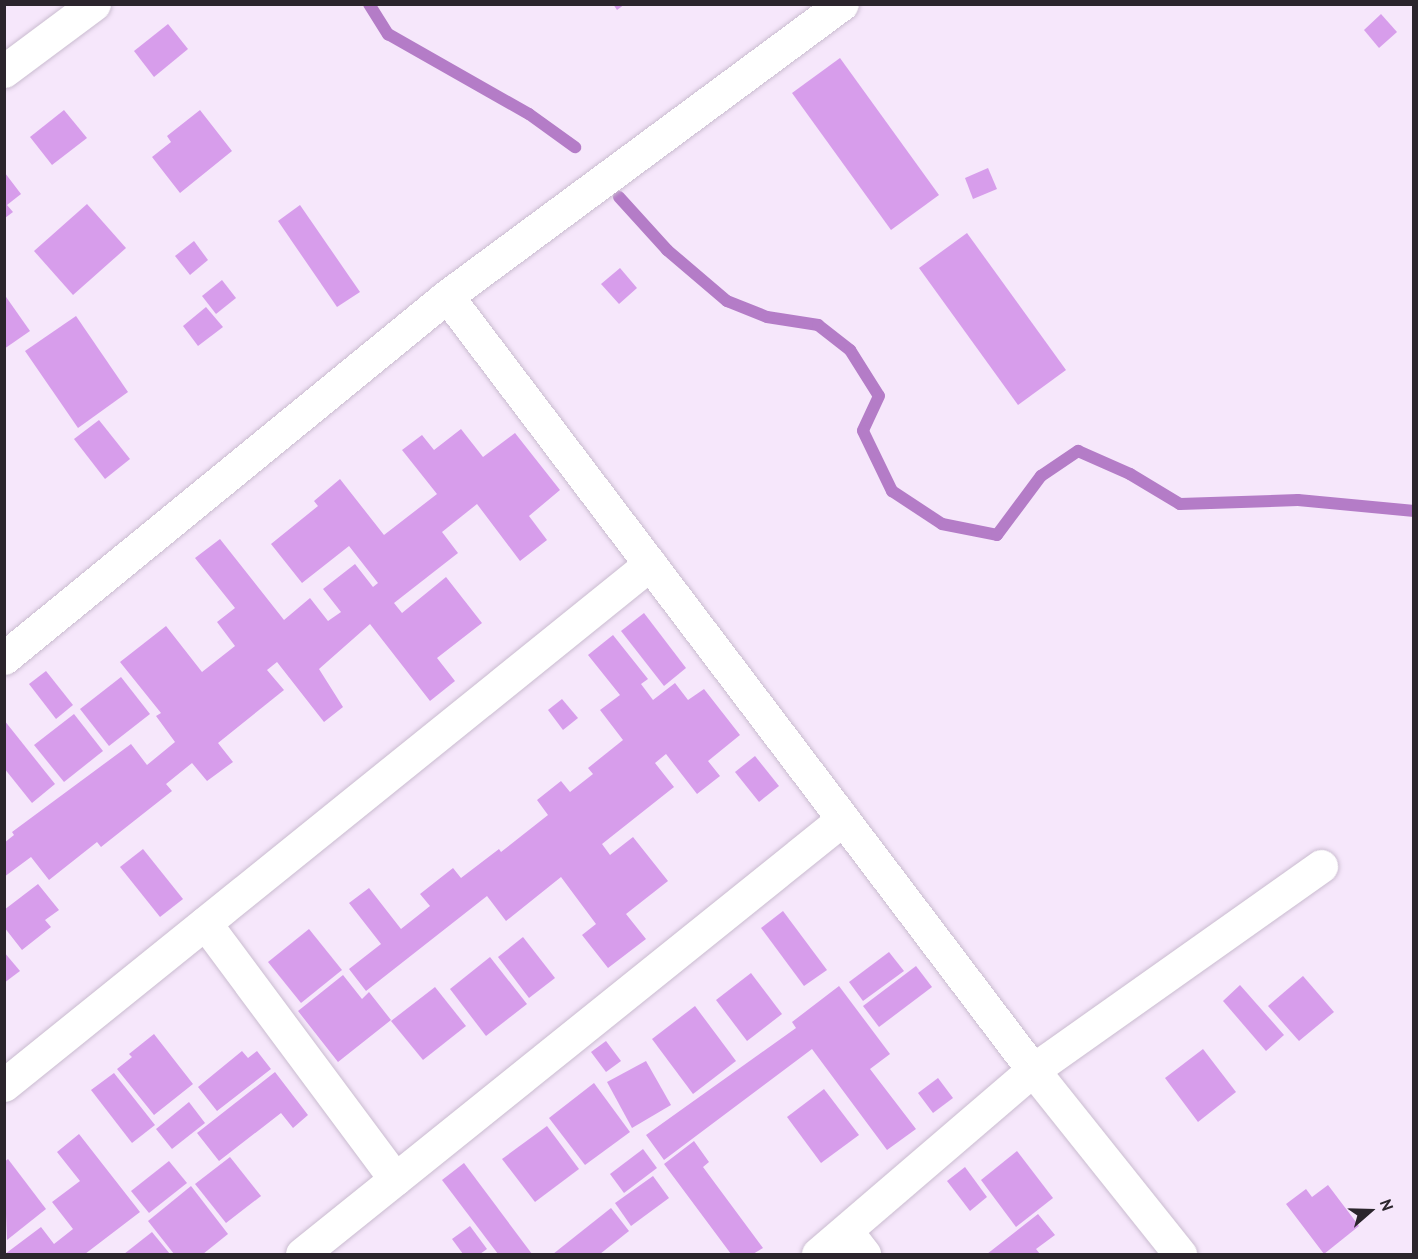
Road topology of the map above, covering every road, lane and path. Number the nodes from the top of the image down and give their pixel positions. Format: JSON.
{"nodes":[{"id":1,"x":94,"y":4,"type":"edge"},
{"id":2,"x":842,"y":4,"type":"edge"},
{"id":3,"x":4,"y":71,"type":"edge"},
{"id":4,"x":447,"y":296,"type":"junction"},
{"id":5,"x":650,"y":564,"type":"junction"},
{"id":6,"x":4,"y":658,"type":"edge"},
{"id":7,"x":843,"y":819,"type":"junction"},
{"id":8,"x":1321,"y":866,"type":"dead end"},
{"id":9,"x":205,"y":923,"type":"junction"},
{"id":10,"x":1033,"y":1070,"type":"junction"},
{"id":11,"x":4,"y":1084,"type":"edge"},
{"id":12,"x":395,"y":1179,"type":"junction"},
{"id":13,"x":855,"y":1243,"type":"edge"},
{"id":14,"x":302,"y":1254,"type":"edge"},
{"id":15,"x":818,"y":1254,"type":"edge"},
{"id":16,"x":1180,"y":1254,"type":"edge"}],
"edges":[{"from":1,"to":3,"type":"street"},
{"from":2,"to":4,"type":"street"},
{"from":4,"to":5,"type":"street"},
{"from":4,"to":6,"type":"street"},
{"from":5,"to":7,"type":"street"},
{"from":5,"to":9,"type":"street"},
{"from":7,"to":10,"type":"street"},
{"from":7,"to":12,"type":"street"},
{"from":8,"to":10,"type":"street"},
{"from":9,"to":11,"type":"street"},
{"from":9,"to":12,"type":"street"},
{"from":10,"to":13,"type":"street"},
{"from":10,"to":16,"type":"street"},
{"from":12,"to":14,"type":"street"},
{"from":13,"to":15,"type":"street"}]}
